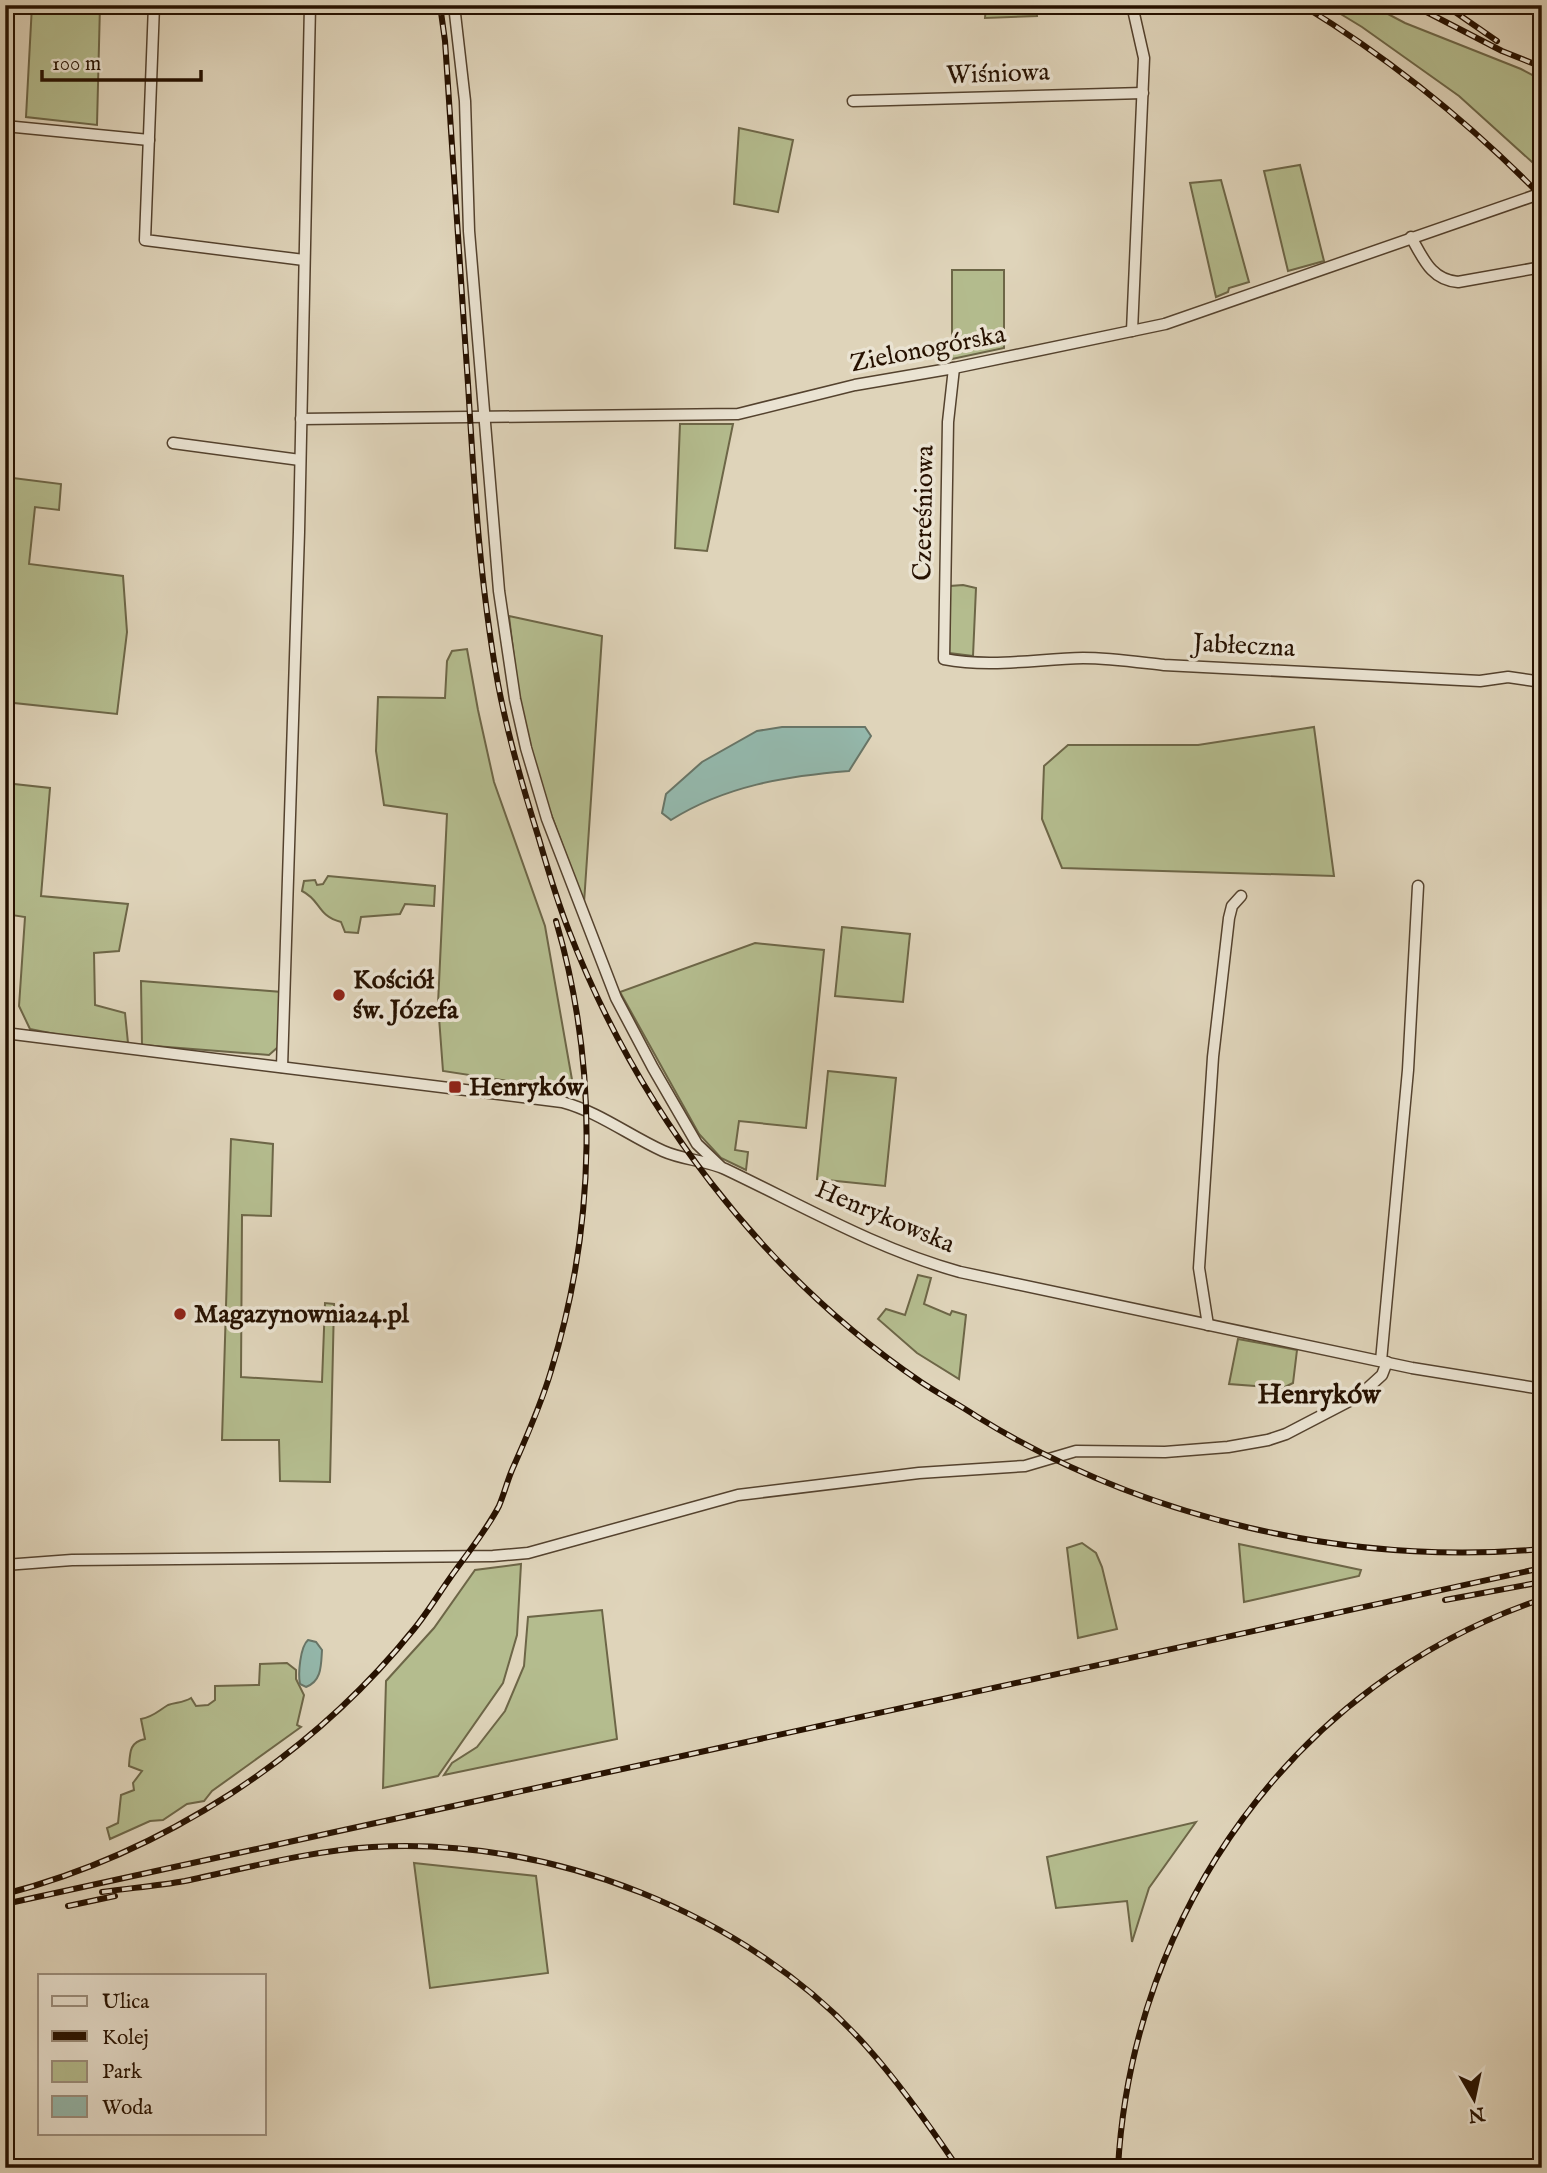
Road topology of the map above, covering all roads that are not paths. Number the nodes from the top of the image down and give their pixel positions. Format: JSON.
{"nodes":[{"id":1,"x":154,"y":5,"type":"edge"},
{"id":2,"x":310,"y":5,"type":"edge"},
{"id":3,"x":454,"y":5,"type":"edge"},
{"id":4,"x":1132,"y":5,"type":"edge"},
{"id":5,"x":1143,"y":93,"type":"junction"},
{"id":6,"x":853,"y":101,"type":"dead end"},
{"id":7,"x":5,"y":126,"type":"edge"},
{"id":8,"x":149,"y":140,"type":"junction"},
{"id":9,"x":1542,"y":193,"type":"edge"},
{"id":10,"x":1411,"y":237,"type":"junction"},
{"id":11,"x":303,"y":260,"type":"junction"},
{"id":12,"x":1542,"y":267,"type":"edge"},
{"id":13,"x":1132,"y":331,"type":"junction"},
{"id":14,"x":954,"y":368,"type":"junction"},
{"id":15,"x":485,"y":416,"type":"junction"},
{"id":16,"x":301,"y":419,"type":"junction"},
{"id":17,"x":173,"y":443,"type":"dead end"},
{"id":18,"x":300,"y":460,"type":"junction"},
{"id":19,"x":944,"y":659,"type":"joint"},
{"id":20,"x":1542,"y":682,"type":"edge"},
{"id":21,"x":1418,"y":886,"type":"dead end"},
{"id":22,"x":1241,"y":896,"type":"dead end"},
{"id":23,"x":5,"y":1033,"type":"edge"},
{"id":24,"x":282,"y":1067,"type":"junction"},
{"id":25,"x":720,"y":1167,"type":"junction"},
{"id":26,"x":1208,"y":1325,"type":"junction"},
{"id":27,"x":1384,"y":1361,"type":"junction"},
{"id":28,"x":1542,"y":1389,"type":"edge"},
{"id":29,"x":5,"y":1565,"type":"edge"}],
"edges":[{"from":1,"to":8,"type":"street"},
{"from":2,"to":11,"type":"street"},
{"from":3,"to":15,"type":"street"},
{"from":4,"to":5,"type":"street"},
{"from":5,"to":6,"type":"street","name":"Wiśniowa"},
{"from":5,"to":13,"type":"street"},
{"from":7,"to":8,"type":"street"},
{"from":8,"to":11,"type":"street"},
{"from":9,"to":10,"type":"street","name":"Zielonogórska"},
{"from":10,"to":12,"type":"street"},
{"from":10,"to":13,"type":"street","name":"Zielonogórska"},
{"from":11,"to":16,"type":"street"},
{"from":13,"to":14,"type":"street","name":"Zielonogórska"},
{"from":14,"to":15,"type":"street","name":"Zielonogórska"},
{"from":14,"to":19,"type":"street","name":"Czereśniowa"},
{"from":15,"to":16,"type":"street","name":"Zielonogórska"},
{"from":15,"to":25,"type":"street"},
{"from":16,"to":18,"type":"street"},
{"from":17,"to":18,"type":"street"},
{"from":18,"to":24,"type":"street"},
{"from":19,"to":20,"type":"street","name":"Jabłeczna"},
{"from":21,"to":27,"type":"street"},
{"from":22,"to":26,"type":"street"},
{"from":23,"to":24,"type":"street","name":"Henrykowska"},
{"from":24,"to":25,"type":"street","name":"Henrykowska"},
{"from":25,"to":26,"type":"street","name":"Henrykowska"},
{"from":26,"to":27,"type":"street","name":"Henrykowska"},
{"from":27,"to":28,"type":"street","name":"Henrykowska"},
{"from":27,"to":29,"type":"street"}]}
